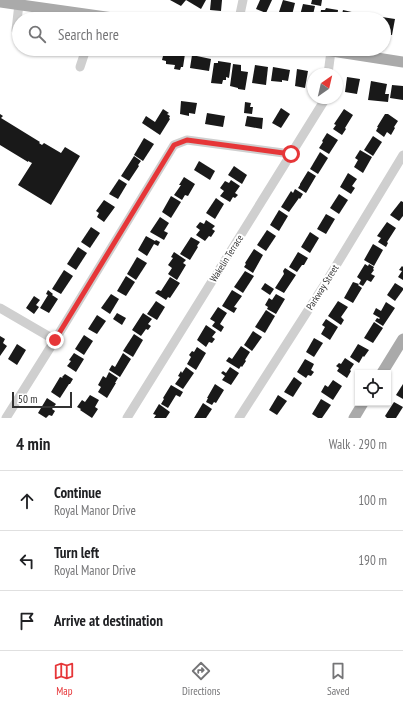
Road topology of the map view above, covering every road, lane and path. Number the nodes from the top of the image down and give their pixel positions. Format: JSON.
{"nodes":[{"id":1,"x":243,"y":0,"type":"edge"},
{"id":2,"x":0,"y":2,"type":"edge"},
{"id":3,"x":19,"y":4,"type":"junction"},
{"id":4,"x":18,"y":12,"type":"edge"},
{"id":5,"x":68,"y":12,"type":"edge"},
{"id":6,"x":240,"y":12,"type":"edge"},
{"id":7,"x":84,"y":56,"type":"edge"},
{"id":8,"x":330,"y":56,"type":"edge"},
{"id":9,"x":364,"y":56,"type":"edge"},
{"id":10,"x":403,"y":62,"type":"edge"},
{"id":11,"x":80,"y":67,"type":"dead end"},
{"id":12,"x":329,"y":68,"type":"edge"},
{"id":13,"x":322,"y":104,"type":"edge"},
{"id":14,"x":291,"y":154,"type":"junction"},
{"id":15,"x":403,"y":155,"type":"edge"},
{"id":16,"x":0,"y":308,"type":"edge"},
{"id":17,"x":403,"y":339,"type":"edge"},
{"id":18,"x":55,"y":340,"type":"junction"},
{"id":19,"x":384,"y":370,"type":"edge"},
{"id":20,"x":361,"y":406,"type":"edge"},
{"id":21,"x":6,"y":418,"type":"edge"},
{"id":22,"x":127,"y":418,"type":"edge"},
{"id":23,"x":239,"y":418,"type":"edge"},
{"id":24,"x":354,"y":418,"type":"edge"}],
"edges":[{"from":1,"to":6,"type":"street"},
{"from":2,"to":3,"type":"main road"},
{"from":3,"to":4,"type":"street"},
{"from":3,"to":5,"type":"main road"},
{"from":7,"to":11,"type":"street"},
{"from":8,"to":12,"type":"street"},
{"from":9,"to":10,"type":"main road"},
{"from":13,"to":14,"type":"street","name":"Wakelin Terrace"},
{"from":14,"to":18,"type":"street"},
{"from":14,"to":22,"type":"street","name":"Wakelin Terrace"},
{"from":15,"to":23,"type":"street","name":"Parkway Street"},
{"from":16,"to":18,"type":"street"},
{"from":17,"to":19,"type":"main road"},
{"from":18,"to":21,"type":"street"},
{"from":20,"to":24,"type":"main road"}]}
